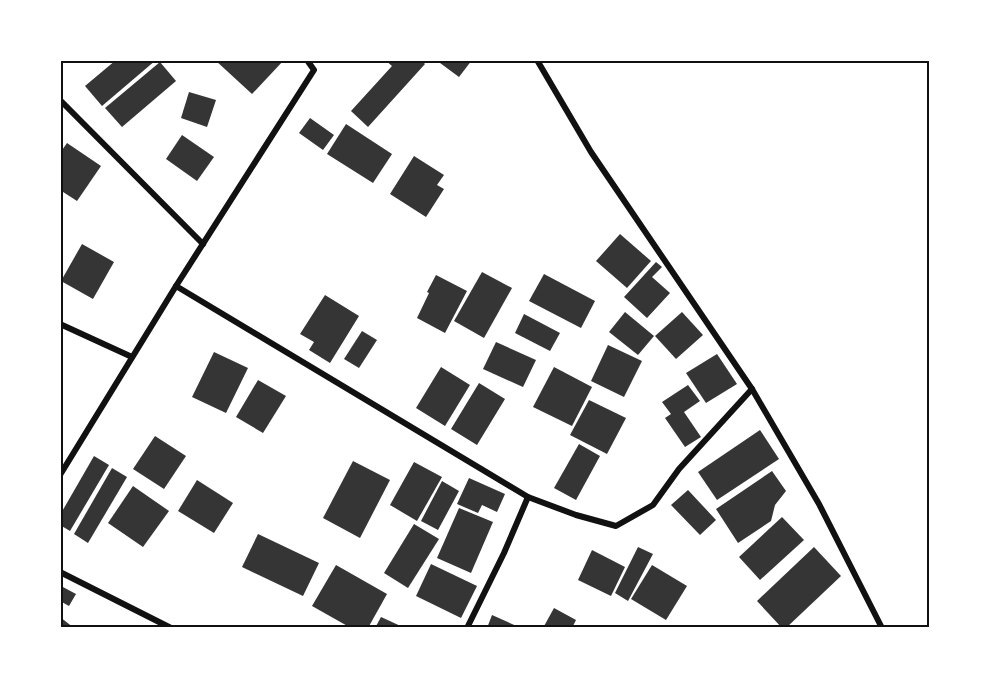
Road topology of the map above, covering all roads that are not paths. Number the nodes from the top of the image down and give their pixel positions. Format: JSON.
{"nodes":[{"id":1,"x":307,"y":60,"type":"edge"},
{"id":2,"x":537,"y":60,"type":"edge"},
{"id":3,"x":60,"y":100,"type":"edge"},
{"id":4,"x":203,"y":244,"type":"junction"},
{"id":5,"x":176,"y":286,"type":"junction"},
{"id":6,"x":60,"y":324,"type":"edge"},
{"id":7,"x":132,"y":357,"type":"junction"},
{"id":8,"x":752,"y":389,"type":"junction"},
{"id":9,"x":60,"y":475,"type":"edge"},
{"id":10,"x":528,"y":497,"type":"junction"},
{"id":11,"x":60,"y":572,"type":"edge"},
{"id":12,"x":171,"y":628,"type":"edge"},
{"id":13,"x":467,"y":628,"type":"edge"},
{"id":14,"x":882,"y":628,"type":"edge"}],
"edges":[{"from":1,"to":4,"type":"street"},
{"from":2,"to":8,"type":"street"},
{"from":3,"to":4,"type":"street"},
{"from":4,"to":5,"type":"street"},
{"from":5,"to":7,"type":"street"},
{"from":5,"to":10,"type":"street"},
{"from":6,"to":7,"type":"street"},
{"from":7,"to":9,"type":"street"},
{"from":8,"to":10,"type":"street"},
{"from":8,"to":14,"type":"street"},
{"from":10,"to":13,"type":"street"},
{"from":11,"to":12,"type":"street"}]}
